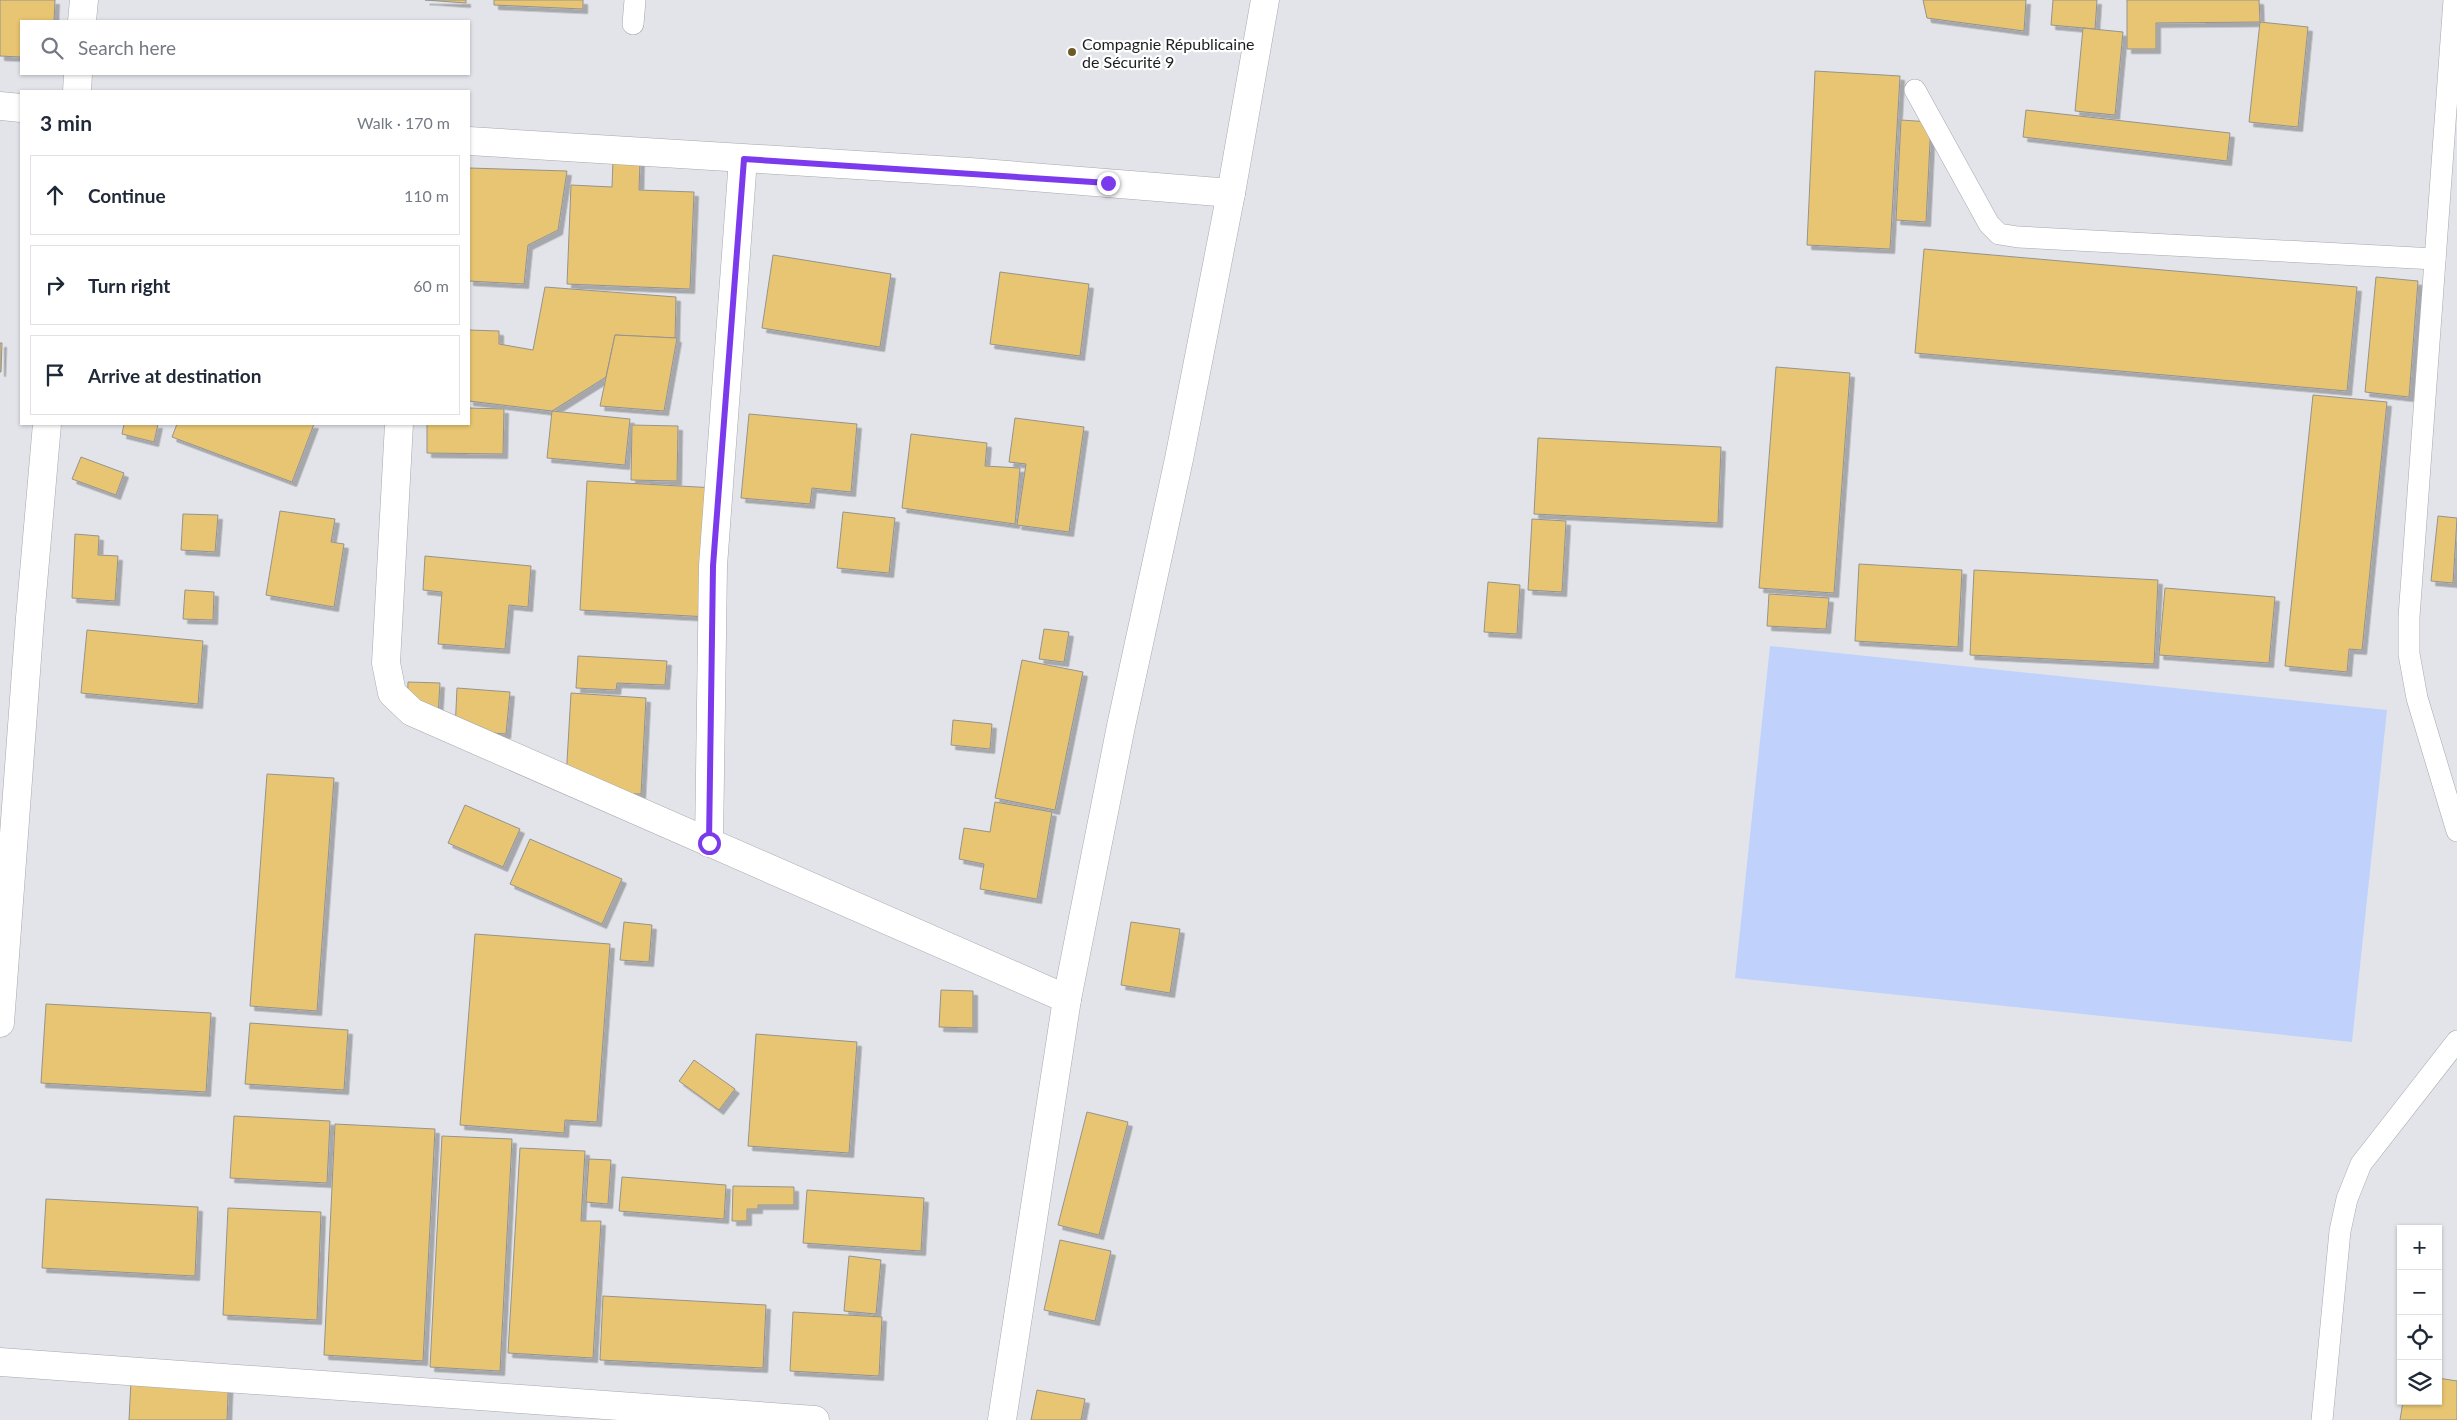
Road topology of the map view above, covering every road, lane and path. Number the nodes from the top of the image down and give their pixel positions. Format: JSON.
{"nodes":[{"id":1,"x":84,"y":0,"type":"edge"},
{"id":2,"x":635,"y":0,"type":"edge"},
{"id":3,"x":1265,"y":0,"type":"edge"},
{"id":4,"x":2454,"y":0,"type":"edge"},
{"id":5,"x":82,"y":20,"type":"edge"},
{"id":6,"x":633,"y":24,"type":"dead end"},
{"id":7,"x":78,"y":75,"type":"edge"},
{"id":8,"x":77,"y":90,"type":"edge"},
{"id":9,"x":1915,"y":90,"type":"dead end"},
{"id":10,"x":0,"y":106,"type":"edge"},
{"id":11,"x":20,"y":108,"type":"edge"},
{"id":12,"x":470,"y":142,"type":"edge"},
{"id":13,"x":744,"y":159,"type":"junction"},
{"id":14,"x":1231,"y":193,"type":"junction"},
{"id":15,"x":2435,"y":259,"type":"junction"},
{"id":16,"x":47,"y":425,"type":"edge"},
{"id":17,"x":399,"y":425,"type":"edge"},
{"id":18,"x":2457,"y":831,"type":"edge"},
{"id":19,"x":709,"y":843,"type":"junction"},
{"id":20,"x":1067,"y":999,"type":"junction"},
{"id":21,"x":0,"y":1023,"type":"edge"},
{"id":22,"x":2457,"y":1041,"type":"edge"},
{"id":23,"x":0,"y":1362,"type":"edge"},
{"id":24,"x":815,"y":1420,"type":"edge"},
{"id":25,"x":1002,"y":1420,"type":"edge"},
{"id":26,"x":2322,"y":1420,"type":"edge"}],
"edges":[{"from":1,"to":5,"type":"street"},
{"from":2,"to":6,"type":"lane"},
{"from":3,"to":14,"type":"street"},
{"from":4,"to":15,"type":"lane"},
{"from":7,"to":8,"type":"street"},
{"from":9,"to":15,"type":"lane"},
{"from":10,"to":11,"type":"street"},
{"from":12,"to":13,"type":"street"},
{"from":13,"to":14,"type":"street"},
{"from":13,"to":19,"type":"street"},
{"from":14,"to":20,"type":"street"},
{"from":15,"to":18,"type":"lane"},
{"from":16,"to":21,"type":"street"},
{"from":17,"to":19,"type":"street"},
{"from":19,"to":20,"type":"street"},
{"from":20,"to":25,"type":"street"},
{"from":22,"to":26,"type":"lane"},
{"from":23,"to":24,"type":"street"}]}
